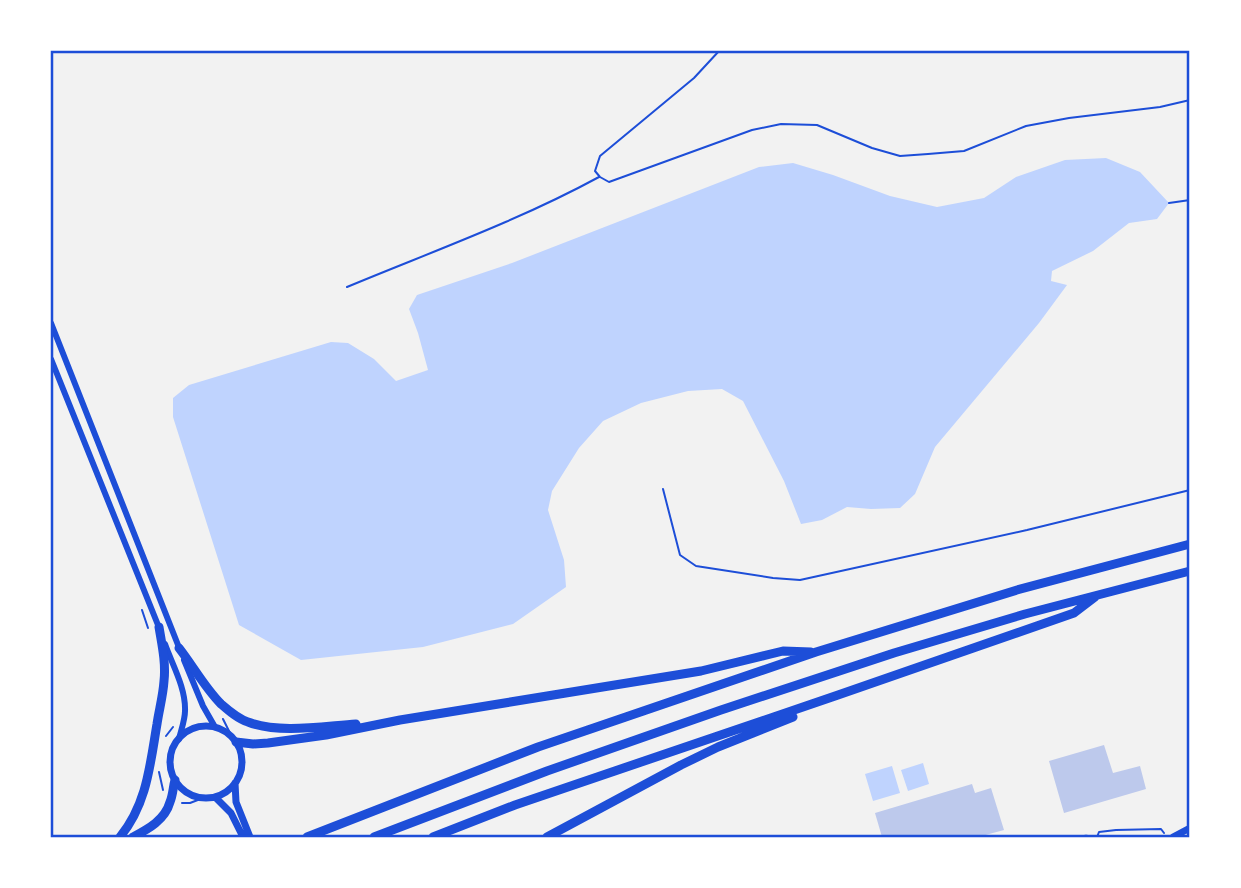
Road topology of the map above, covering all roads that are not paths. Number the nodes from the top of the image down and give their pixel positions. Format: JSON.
{"nodes":[{"id":1,"x":51,"y":323,"type":"edge"},
{"id":2,"x":51,"y":333,"type":"edge"},
{"id":3,"x":64,"y":356,"type":"junction"},
{"id":4,"x":51,"y":359,"type":"edge"},
{"id":5,"x":1190,"y":544,"type":"edge"},
{"id":6,"x":1190,"y":571,"type":"edge"},
{"id":7,"x":1100,"y":594,"type":"junction"},
{"id":8,"x":159,"y":627,"type":"junction"},
{"id":9,"x":179,"y":648,"type":"junction"},
{"id":10,"x":816,"y":652,"type":"junction"},
{"id":11,"x":838,"y":695,"type":"junction"},
{"id":12,"x":400,"y":720,"type":"junction"},
{"id":13,"x":215,"y":727,"type":"junction"},
{"id":14,"x":179,"y":739,"type":"junction"},
{"id":15,"x":236,"y":742,"type":"junction"},
{"id":16,"x":175,"y":780,"type":"junction"},
{"id":17,"x":235,"y":783,"type":"junction"},
{"id":18,"x":215,"y":797,"type":"junction"},
{"id":19,"x":1190,"y":828,"type":"edge"},
{"id":20,"x":243,"y":832,"type":"edge"},
{"id":21,"x":120,"y":837,"type":"edge"},
{"id":22,"x":133,"y":837,"type":"edge"},
{"id":23,"x":250,"y":837,"type":"edge"},
{"id":24,"x":307,"y":837,"type":"edge"},
{"id":25,"x":374,"y":837,"type":"edge"},
{"id":26,"x":433,"y":837,"type":"edge"},
{"id":27,"x":547,"y":837,"type":"edge"},
{"id":28,"x":1173,"y":837,"type":"edge"}],
"edges":[{"from":1,"to":3,"type":"street"},
{"from":2,"to":3,"type":"street"},
{"from":3,"to":9,"type":"street"},
{"from":4,"to":8,"type":"street"},
{"from":5,"to":10,"type":"highway"},
{"from":6,"to":7,"type":"highway"},
{"from":7,"to":11,"type":"highway"},
{"from":7,"to":25,"type":"highway"},
{"from":8,"to":14,"type":"street"},
{"from":8,"to":21,"type":"highway"},
{"from":9,"to":12,"type":"highway"},
{"from":9,"to":13,"type":"street"},
{"from":10,"to":12,"type":"highway"},
{"from":10,"to":24,"type":"highway"},
{"from":11,"to":26,"type":"highway"},
{"from":11,"to":27,"type":"highway"},
{"from":12,"to":15,"type":"highway"},
{"from":13,"to":14,"type":"main road"},
{"from":13,"to":15,"type":"main road"},
{"from":14,"to":16,"type":"main road"},
{"from":15,"to":17,"type":"main road"},
{"from":16,"to":18,"type":"main road"},
{"from":16,"to":22,"type":"highway"},
{"from":17,"to":18,"type":"main road"},
{"from":17,"to":20,"type":"main road"},
{"from":18,"to":20,"type":"main road"},
{"from":19,"to":28,"type":"main road"},
{"from":20,"to":23,"type":"main road"}]}
